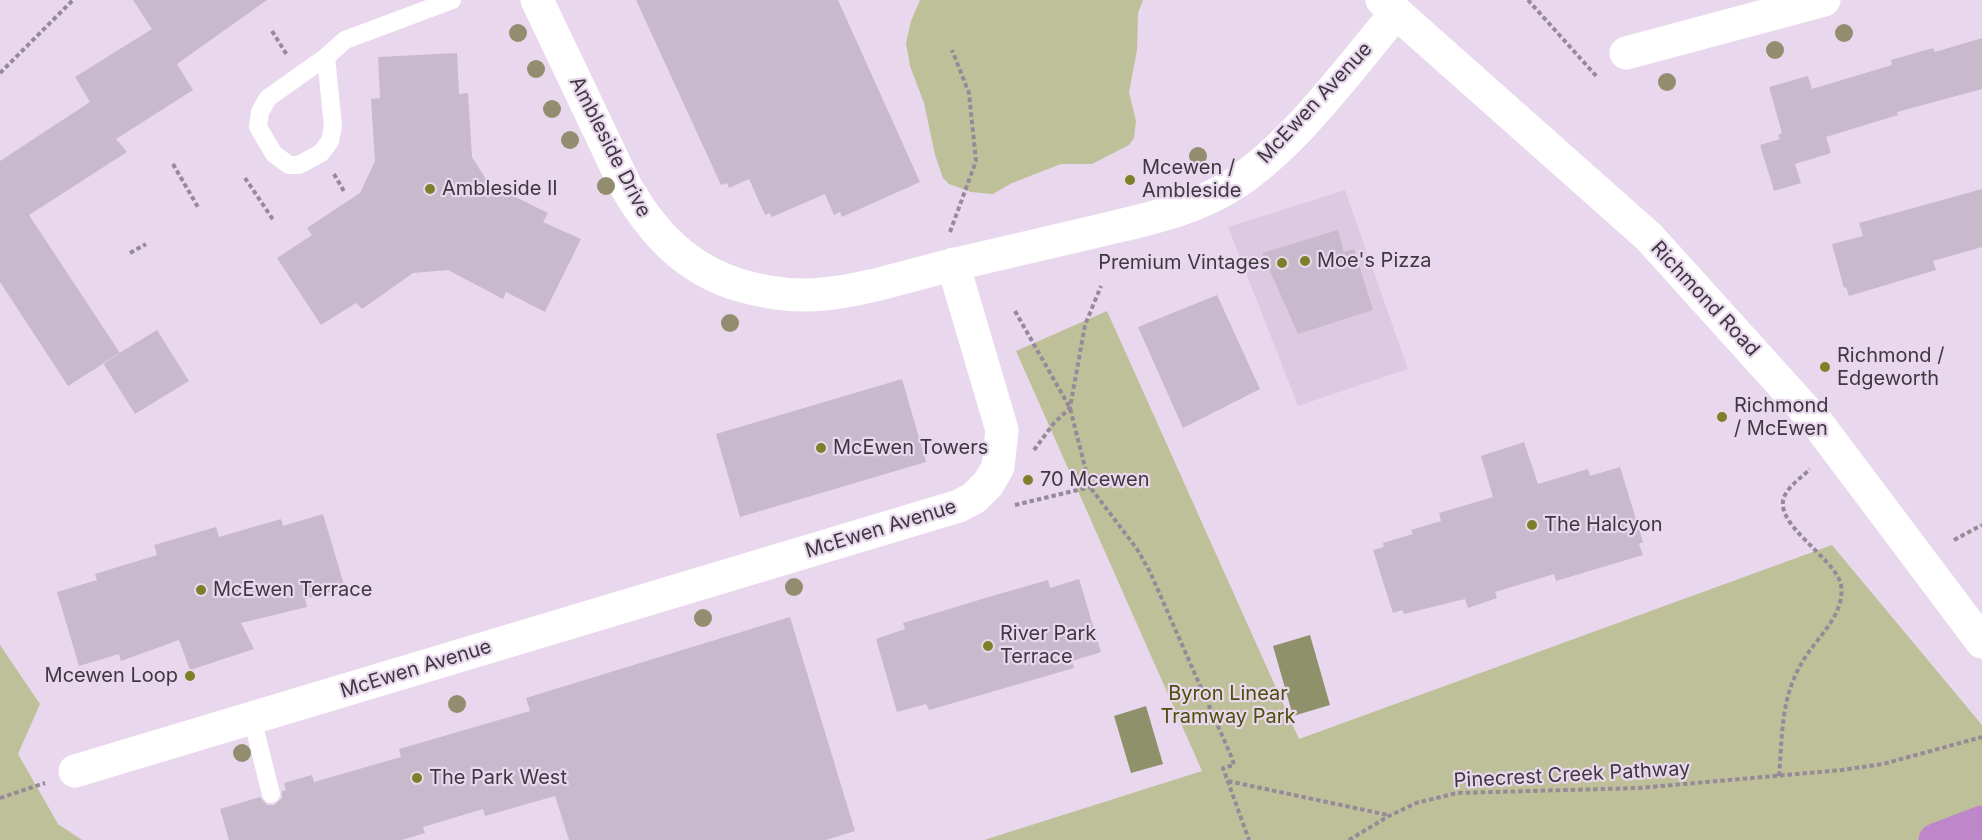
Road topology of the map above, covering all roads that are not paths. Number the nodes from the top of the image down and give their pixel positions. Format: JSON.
{"nodes":[{"id":1,"x":452,"y":0,"type":"edge"},
{"id":2,"x":537,"y":0,"type":"edge"},
{"id":3,"x":1824,"y":0,"type":"edge"},
{"id":4,"x":1389,"y":7,"type":"edge"},
{"id":5,"x":1626,"y":53,"type":"dead end"},
{"id":6,"x":326,"y":57,"type":"junction"},
{"id":7,"x":953,"y":264,"type":"junction"},
{"id":8,"x":1982,"y":642,"type":"edge"},
{"id":9,"x":252,"y":718,"type":"junction"},
{"id":10,"x":75,"y":771,"type":"road end"},
{"id":11,"x":271,"y":794,"type":"dead end"},
{"id":12,"x":1982,"y":822,"type":"edge"},
{"id":13,"x":1935,"y":840,"type":"edge"}],
"edges":[{"from":1,"to":6,"type":"lane"},
{"from":2,"to":7,"type":"street","name":"Ambleside Drive"},
{"from":3,"to":5,"type":"street"},
{"from":4,"to":7,"type":"street","name":"McEwen Avenue"},
{"from":4,"to":8,"type":"street","name":"Richmond Road"},
{"from":6,"to":6,"type":"lane"},
{"from":7,"to":9,"type":"street","name":"McEwen Avenue"},
{"from":9,"to":10,"type":"street","name":"McEwen Avenue"},
{"from":9,"to":11,"type":"lane"},
{"from":12,"to":13,"type":"highway"}]}
